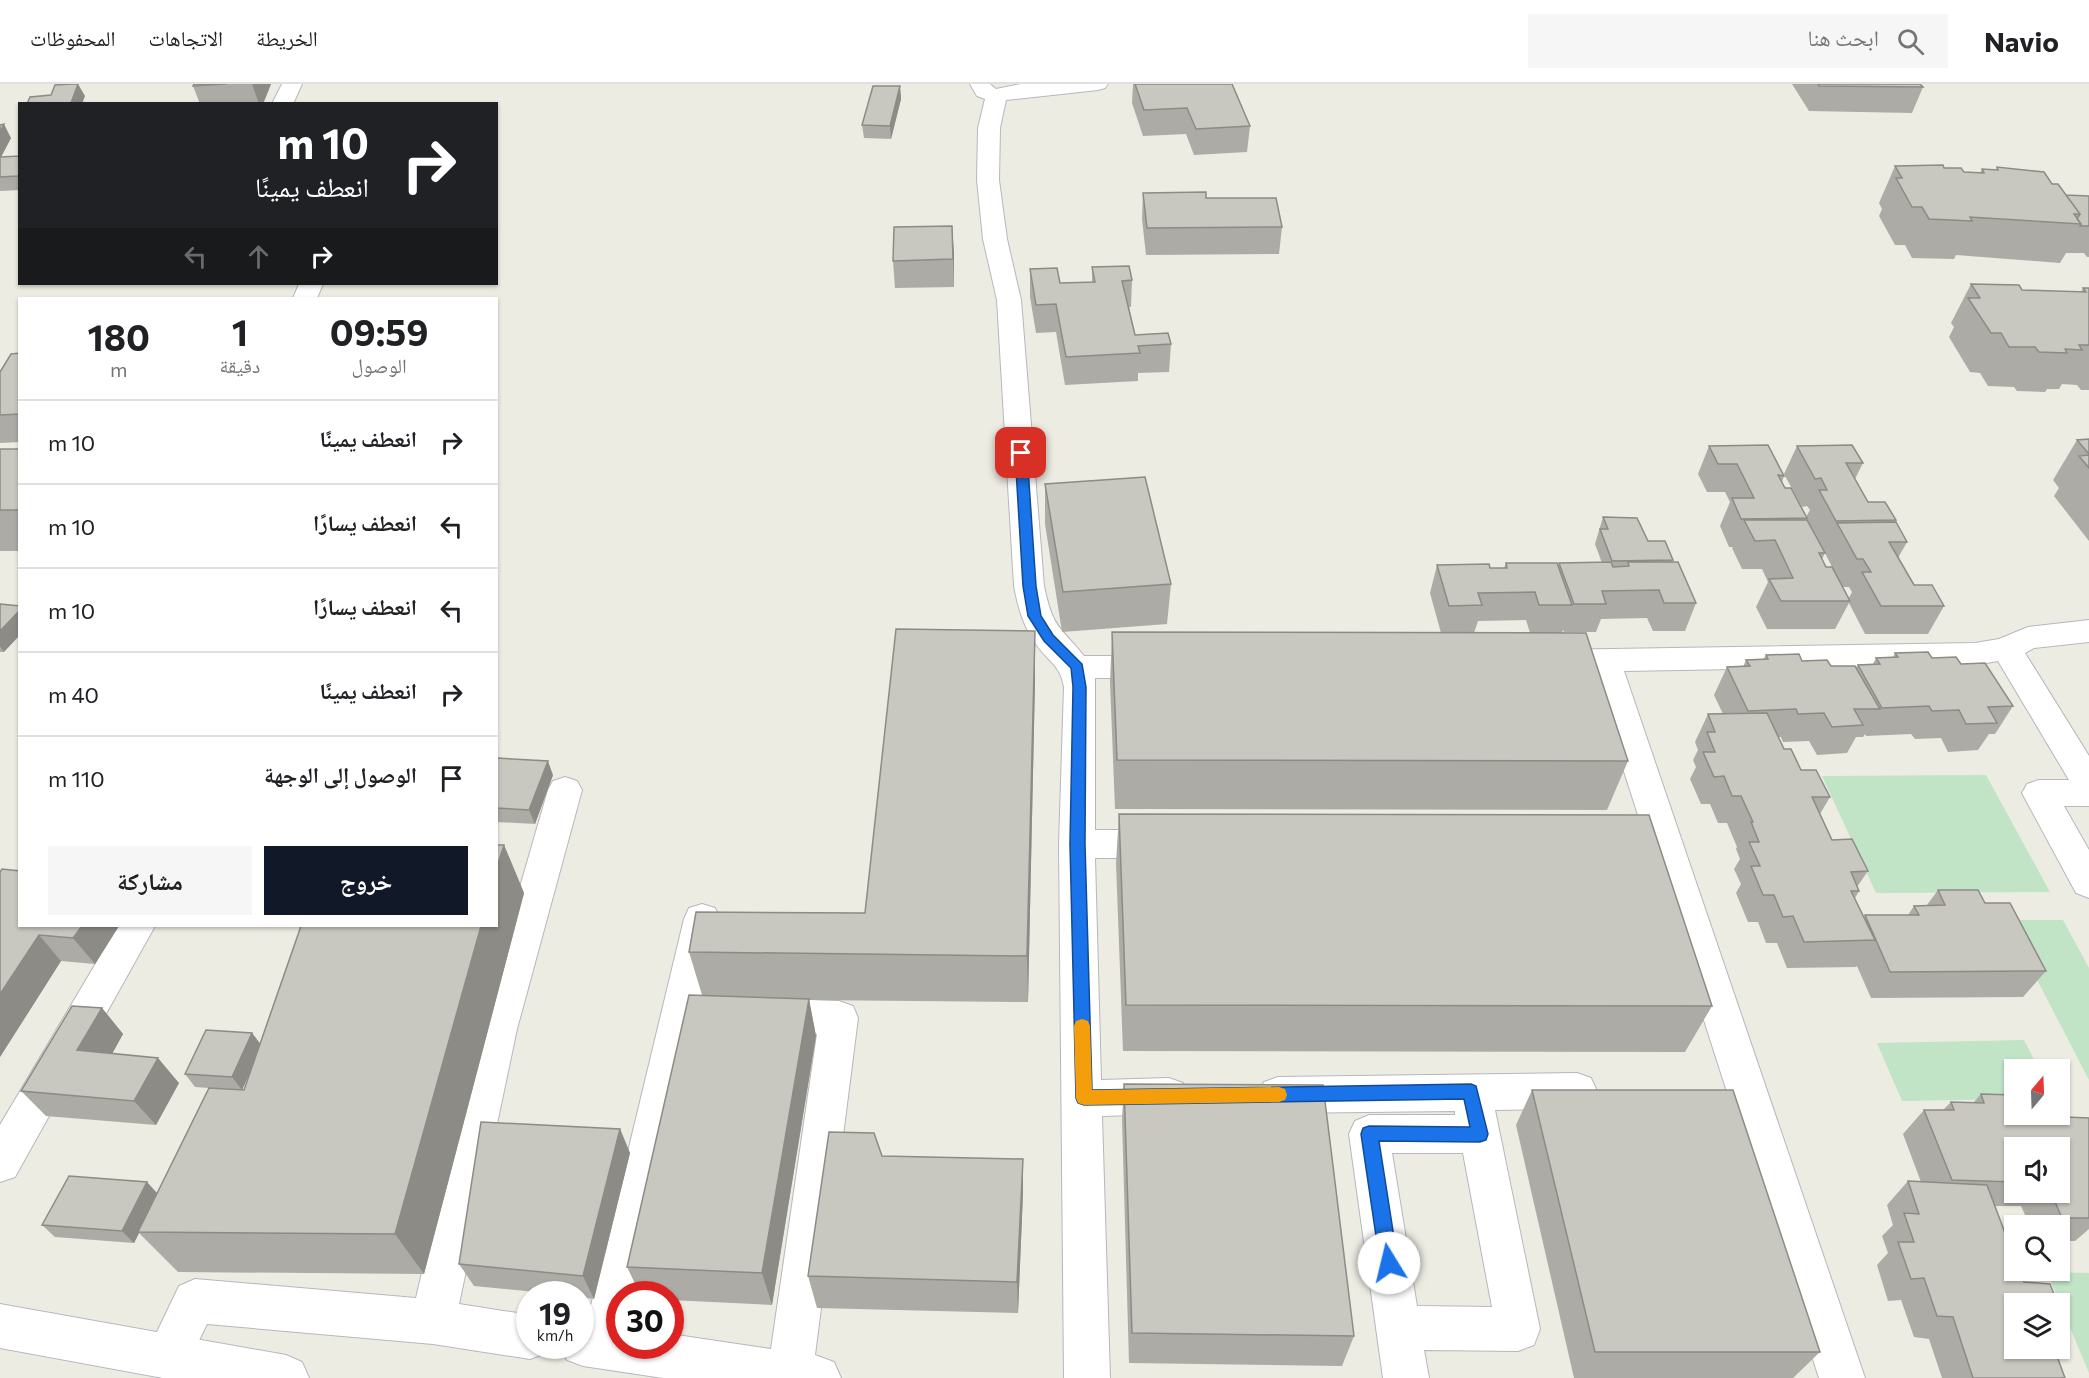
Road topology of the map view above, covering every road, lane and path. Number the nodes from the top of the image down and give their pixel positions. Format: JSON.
{"nodes":[{"id":1,"x":292,"y":84,"type":"edge"},
{"id":2,"x":1098,"y":84,"type":"edge"},
{"id":3,"x":988,"y":90,"type":"edge"},
{"id":4,"x":283,"y":102,"type":"edge"},
{"id":5,"x":2089,"y":632,"type":"edge"},
{"id":6,"x":2006,"y":649,"type":"junction"},
{"id":7,"x":1604,"y":660,"type":"junction"},
{"id":8,"x":1520,"y":662,"type":"edge"},
{"id":9,"x":1077,"y":667,"type":"junction"},
{"id":10,"x":1181,"y":667,"type":"edge"},
{"id":11,"x":2089,"y":784,"type":"edge"},
{"id":12,"x":565,"y":790,"type":"dead end"},
{"id":13,"x":2089,"y":793,"type":"edge"},
{"id":14,"x":1197,"y":843,"type":"edge"},
{"id":15,"x":1077,"y":844,"type":"junction"},
{"id":16,"x":2089,"y":883,"type":"edge"},
{"id":17,"x":702,"y":919,"type":"edge"},
{"id":18,"x":136,"y":927,"type":"edge"},
{"id":19,"x":680,"y":1012,"type":"junction"},
{"id":20,"x":1610,"y":1091,"type":"edge"},
{"id":21,"x":1471,"y":1092,"type":"junction"},
{"id":22,"x":1248,"y":1095,"type":"edge"},
{"id":23,"x":1201,"y":1096,"type":"edge"},
{"id":24,"x":1084,"y":1098,"type":"junction"},
{"id":25,"x":1480,"y":1134,"type":"junction"},
{"id":26,"x":0,"y":1162,"type":"edge"},
{"id":27,"x":433,"y":1323,"type":"junction"},
{"id":28,"x":0,"y":1326,"type":"edge"},
{"id":29,"x":1398,"y":1328,"type":"junction"},
{"id":30,"x":516,"y":1335,"type":"edge"},
{"id":31,"x":594,"y":1338,"type":"edge"},
{"id":32,"x":594,"y":1346,"type":"edge"},
{"id":33,"x":167,"y":1357,"type":"junction"},
{"id":34,"x":804,"y":1376,"type":"edge"},
{"id":35,"x":286,"y":1378,"type":"edge"},
{"id":36,"x":1087,"y":1378,"type":"edge"},
{"id":37,"x":1406,"y":1378,"type":"edge"},
{"id":38,"x":1842,"y":1378,"type":"edge"}],
"edges":[{"from":1,"to":4,"type":"street"},
{"from":2,"to":3,"type":"street"},
{"from":3,"to":9,"type":"street"},
{"from":5,"to":6,"type":"street"},
{"from":6,"to":7,"type":"street"},
{"from":6,"to":11,"type":"street"},
{"from":7,"to":8,"type":"street"},
{"from":7,"to":38,"type":"street"},
{"from":9,"to":10,"type":"street"},
{"from":9,"to":15,"type":"street"},
{"from":12,"to":27,"type":"street"},
{"from":13,"to":16,"type":"street"},
{"from":14,"to":15,"type":"street"},
{"from":15,"to":24,"type":"street"},
{"from":17,"to":19,"type":"street"},
{"from":18,"to":26,"type":"street"},
{"from":19,"to":31,"type":"street"},
{"from":19,"to":34,"type":"street"},
{"from":20,"to":21,"type":"street"},
{"from":21,"to":22,"type":"street"},
{"from":21,"to":25,"type":"street"},
{"from":23,"to":24,"type":"street"},
{"from":24,"to":36,"type":"street"},
{"from":25,"to":29,"type":"street"},
{"from":25,"to":29,"type":"street"},
{"from":27,"to":30,"type":"street"},
{"from":27,"to":33,"type":"street"},
{"from":28,"to":33,"type":"street"},
{"from":29,"to":37,"type":"street"},
{"from":32,"to":34,"type":"street"},
{"from":33,"to":35,"type":"street"}]}
